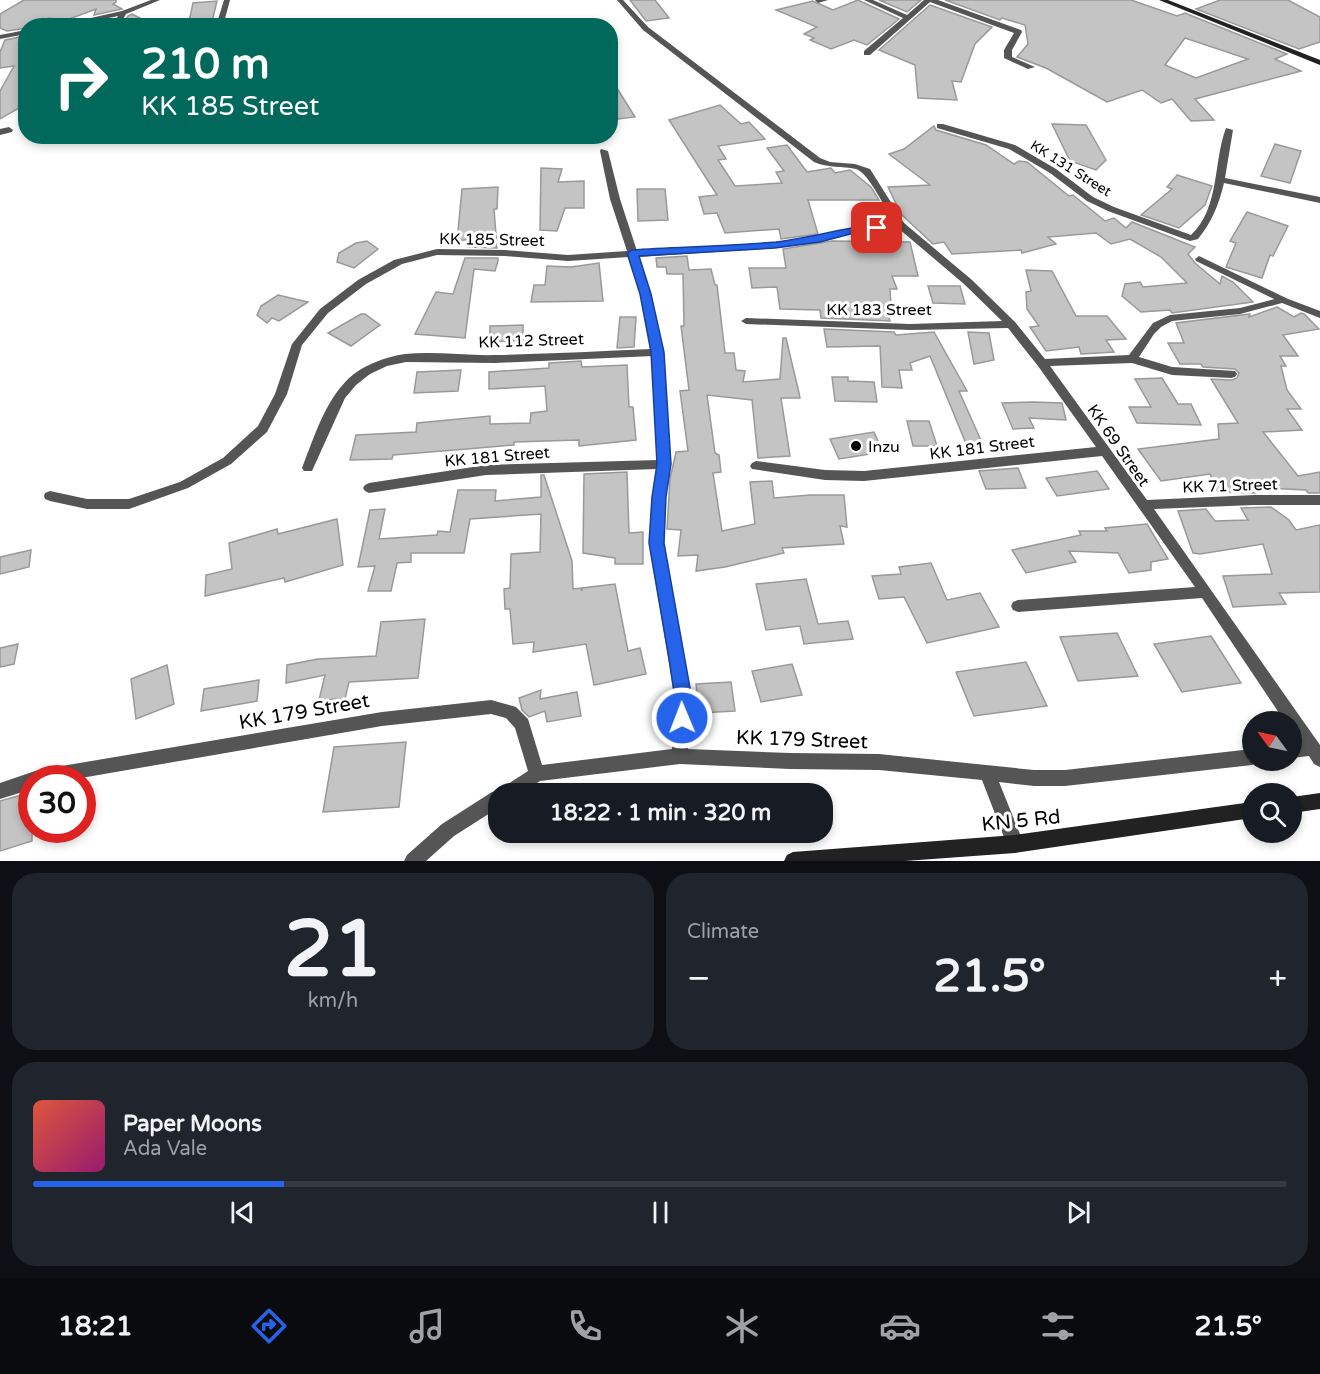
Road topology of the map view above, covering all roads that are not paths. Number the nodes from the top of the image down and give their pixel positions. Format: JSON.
{"nodes":[{"id":1,"x":157,"y":0,"type":"edge"},
{"id":2,"x":227,"y":0,"type":"edge"},
{"id":3,"x":620,"y":0,"type":"edge"},
{"id":4,"x":867,"y":0,"type":"edge"},
{"id":5,"x":930,"y":0,"type":"edge"},
{"id":6,"x":1162,"y":0,"type":"edge"},
{"id":7,"x":124,"y":13,"type":"junction"},
{"id":8,"x":906,"y":17,"type":"junction"},
{"id":9,"x":99,"y":18,"type":"edge"},
{"id":10,"x":121,"y":18,"type":"edge"},
{"id":11,"x":221,"y":18,"type":"edge"},
{"id":12,"x":18,"y":34,"type":"edge"},
{"id":13,"x":0,"y":37,"type":"edge"},
{"id":14,"x":867,"y":53,"type":"dead end"},
{"id":15,"x":1320,"y":63,"type":"edge"},
{"id":16,"x":1031,"y":67,"type":"dead end"},
{"id":17,"x":940,"y":126,"type":"dead end"},
{"id":18,"x":1229,"y":130,"type":"dead end"},
{"id":19,"x":604,"y":151,"type":"dead end"},
{"id":20,"x":1222,"y":180,"type":"junction"},
{"id":21,"x":1320,"y":200,"type":"edge"},
{"id":22,"x":900,"y":225,"type":"junction"},
{"id":23,"x":632,"y":253,"type":"junction"},
{"id":24,"x":1199,"y":259,"type":"dead end"},
{"id":25,"x":1283,"y":300,"type":"junction"},
{"id":26,"x":1320,"y":315,"type":"edge"},
{"id":27,"x":746,"y":321,"type":"dead end"},
{"id":28,"x":1011,"y":324,"type":"junction"},
{"id":29,"x":658,"y":352,"type":"junction"},
{"id":30,"x":1132,"y":359,"type":"junction"},
{"id":31,"x":1042,"y":363,"type":"junction"},
{"id":32,"x":1231,"y":374,"type":"dead end"},
{"id":33,"x":1104,"y":451,"type":"junction"},
{"id":34,"x":664,"y":464,"type":"junction"},
{"id":35,"x":756,"y":466,"type":"dead end"},
{"id":36,"x":308,"y":468,"type":"dead end"},
{"id":37,"x":369,"y":488,"type":"dead end"},
{"id":38,"x":50,"y":496,"type":"dead end"},
{"id":39,"x":1320,"y":500,"type":"edge"},
{"id":40,"x":1142,"y":505,"type":"junction"},
{"id":41,"x":1206,"y":592,"type":"junction"},
{"id":42,"x":1018,"y":606,"type":"dead end"},
{"id":43,"x":1316,"y":753,"type":"edge"},
{"id":44,"x":680,"y":756,"type":"junction"},
{"id":45,"x":1242,"y":758,"type":"edge"},
{"id":46,"x":96,"y":768,"type":"edge"},
{"id":47,"x":987,"y":773,"type":"junction"},
{"id":48,"x":537,"y":774,"type":"junction"},
{"id":49,"x":523,"y":783,"type":"edge"},
{"id":50,"x":18,"y":785,"type":"edge"},
{"id":51,"x":0,"y":791,"type":"edge"},
{"id":52,"x":1320,"y":801,"type":"edge"},
{"id":53,"x":488,"y":804,"type":"edge"},
{"id":54,"x":1302,"y":804,"type":"edge"},
{"id":55,"x":1242,"y":811,"type":"edge"},
{"id":56,"x":1015,"y":844,"type":"junction"},
{"id":57,"x":413,"y":861,"type":"edge"},
{"id":58,"x":793,"y":861,"type":"edge"}],
"edges":[{"from":1,"to":7,"type":"street"},
{"from":2,"to":11,"type":"street"},
{"from":3,"to":22,"type":"street","name":"KK 69 Street"},
{"from":4,"to":8,"type":"street"},
{"from":5,"to":8,"type":"street"},
{"from":5,"to":16,"type":"street"},
{"from":6,"to":15,"type":"main road"},
{"from":7,"to":9,"type":"street"},
{"from":7,"to":10,"type":"street"},
{"from":8,"to":14,"type":"street"},
{"from":12,"to":13,"type":"street"},
{"from":17,"to":20,"type":"street","name":"KK 131 Street"},
{"from":18,"to":20,"type":"street","name":"KK 131 Street"},
{"from":19,"to":23,"type":"street"},
{"from":20,"to":21,"type":"street"},
{"from":22,"to":23,"type":"street","name":"KK 185 Street"},
{"from":22,"to":28,"type":"street","name":"KK 69 Street"},
{"from":23,"to":29,"type":"street"},
{"from":23,"to":38,"type":"street","name":"KK 185 Street"},
{"from":24,"to":25,"type":"lane"},
{"from":25,"to":26,"type":"street"},
{"from":25,"to":30,"type":"street"},
{"from":27,"to":28,"type":"street","name":"KK 183 Street"},
{"from":28,"to":31,"type":"street","name":"KK 69 Street"},
{"from":29,"to":34,"type":"street"},
{"from":29,"to":36,"type":"street","name":"KK 112 Street"},
{"from":30,"to":31,"type":"street"},
{"from":30,"to":32,"type":"street"},
{"from":31,"to":33,"type":"street","name":"KK 69 Street"},
{"from":33,"to":35,"type":"street","name":"KK 181 Street"},
{"from":33,"to":40,"type":"street","name":"KK 69 Street"},
{"from":34,"to":37,"type":"street","name":"KK 181 Street"},
{"from":34,"to":44,"type":"street"},
{"from":39,"to":40,"type":"street","name":"KK 71 Street"},
{"from":40,"to":41,"type":"street","name":"KK 69 Street"},
{"from":41,"to":42,"type":"street"},
{"from":41,"to":43,"type":"street","name":"KK 69 Street"},
{"from":44,"to":47,"type":"street","name":"KK 179 Street"},
{"from":44,"to":48,"type":"street","name":"KK 179 Street"},
{"from":45,"to":47,"type":"street","name":"KK 179 Street"},
{"from":46,"to":48,"type":"street","name":"KK 179 Street"},
{"from":47,"to":56,"type":"street"},
{"from":48,"to":49,"type":"street"},
{"from":50,"to":51,"type":"street"},
{"from":52,"to":54,"type":"main road"},
{"from":53,"to":57,"type":"street"},
{"from":55,"to":56,"type":"main road","name":"KN 5 Rd"},
{"from":56,"to":58,"type":"main road","name":"KN 5 Rd"}]}
